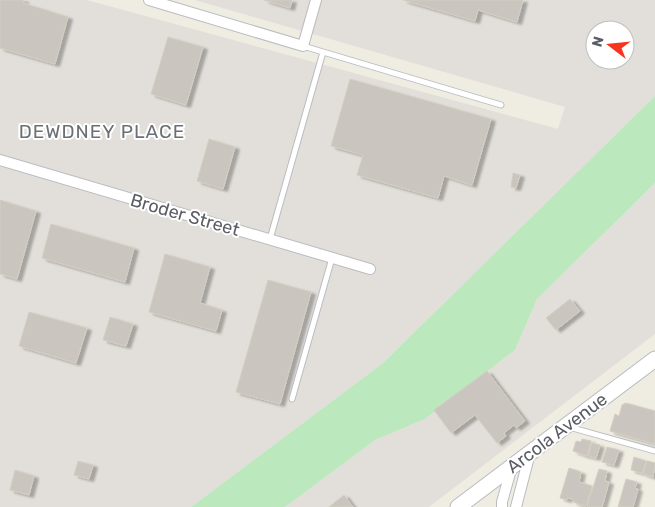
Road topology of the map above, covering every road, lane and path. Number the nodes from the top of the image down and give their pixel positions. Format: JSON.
{"nodes":[{"id":1,"x":149,"y":0,"type":"edge"},
{"id":2,"x":316,"y":0,"type":"edge"},
{"id":3,"x":303,"y":46,"type":"junction"},
{"id":4,"x":323,"y":52,"type":"junction"},
{"id":5,"x":501,"y":105,"type":"dead end"},
{"id":6,"x":0,"y":160,"type":"edge"},
{"id":7,"x":269,"y":239,"type":"junction"},
{"id":8,"x":332,"y":258,"type":"junction"},
{"id":9,"x":370,"y":269,"type":"dead end"},
{"id":10,"x":655,"y":359,"type":"edge"},
{"id":11,"x":292,"y":399,"type":"dead end"},
{"id":12,"x":565,"y":426,"type":"junction"},
{"id":13,"x":655,"y":451,"type":"edge"},
{"id":14,"x":530,"y":453,"type":"junction"},
{"id":15,"x":512,"y":466,"type":"junction"},
{"id":16,"x":458,"y":507,"type":"edge"},
{"id":17,"x":502,"y":507,"type":"edge"},
{"id":18,"x":516,"y":507,"type":"edge"}],
"edges":[{"from":1,"to":3,"type":"street"},
{"from":2,"to":3,"type":"street"},
{"from":3,"to":4,"type":"lane"},
{"from":4,"to":5,"type":"lane"},
{"from":4,"to":7,"type":"lane"},
{"from":6,"to":7,"type":"street","name":"Broder Street"},
{"from":7,"to":8,"type":"street","name":"Broder Street"},
{"from":8,"to":9,"type":"street","name":"Broder Street"},
{"from":8,"to":11,"type":"lane"},
{"from":10,"to":12,"type":"main road","name":"Arcola Avenue"},
{"from":12,"to":13,"type":"lane"},
{"from":12,"to":14,"type":"main road","name":"Arcola Avenue"},
{"from":14,"to":15,"type":"main road","name":"Arcola Avenue"},
{"from":14,"to":18,"type":"street"},
{"from":15,"to":16,"type":"main road","name":"Arcola Avenue"},
{"from":15,"to":17,"type":"street"}]}
